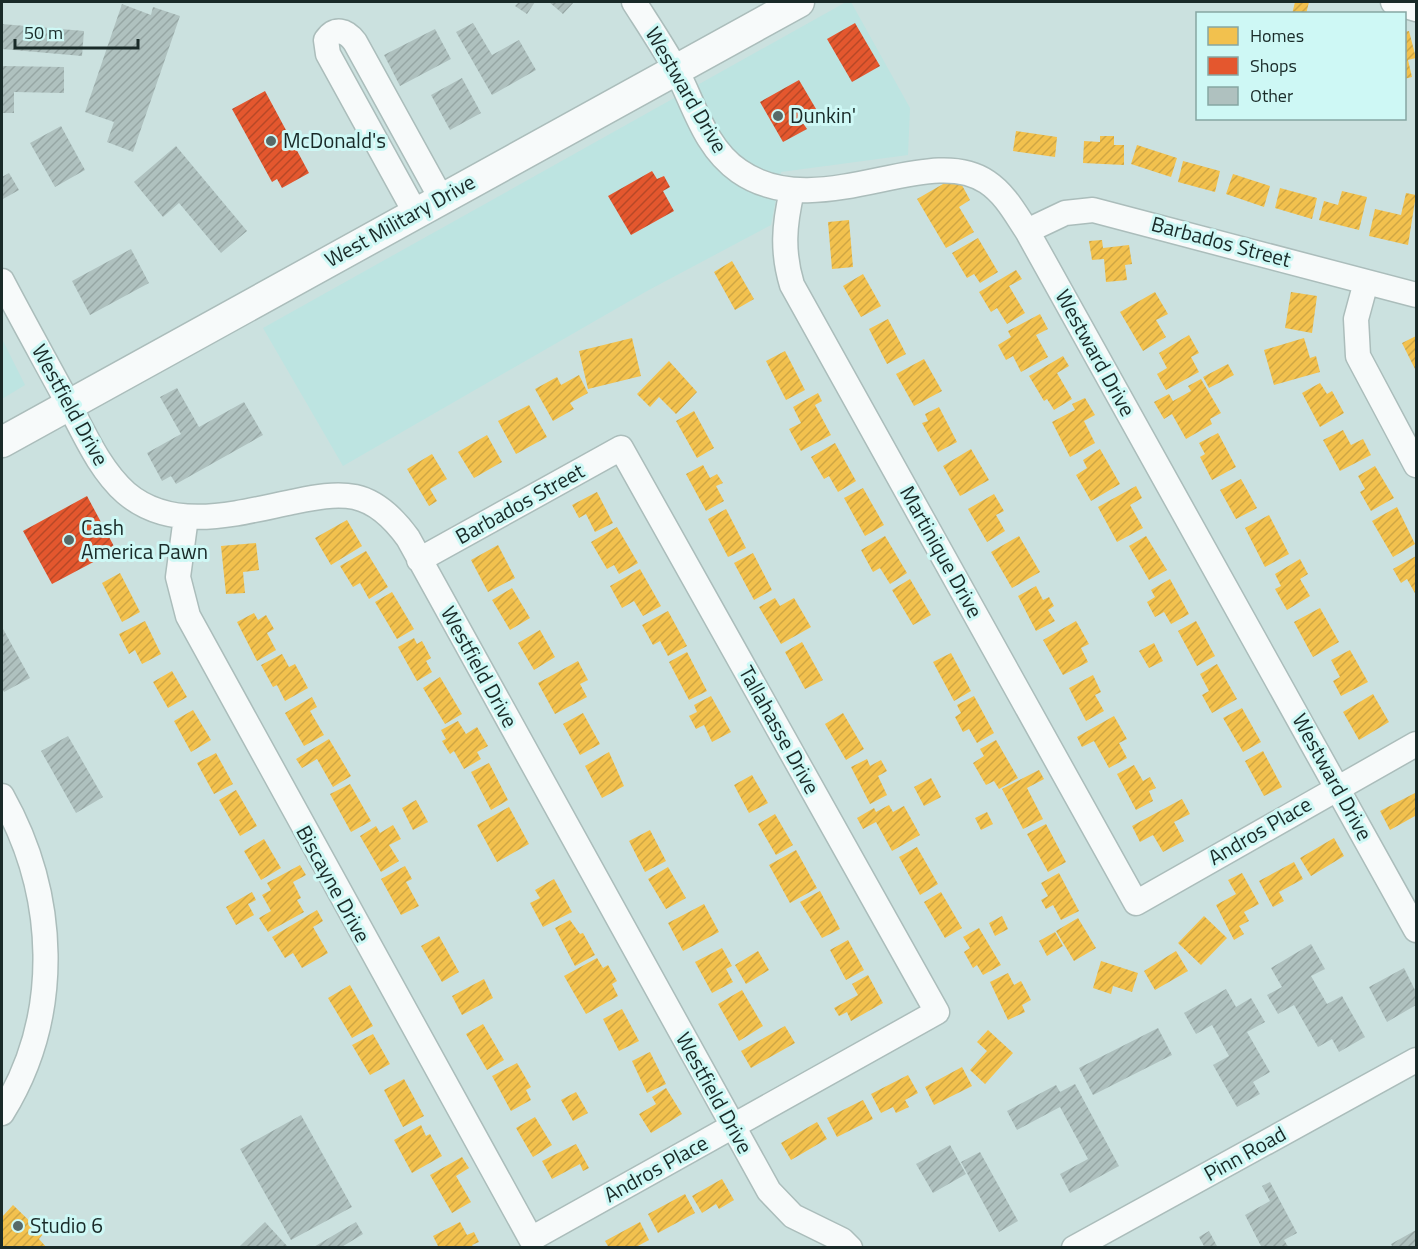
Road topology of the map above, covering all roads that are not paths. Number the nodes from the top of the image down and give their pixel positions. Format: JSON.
{"nodes":[{"id":1,"x":634,"y":2,"type":"edge"},
{"id":2,"x":799,"y":2,"type":"edge"},
{"id":3,"x":1393,"y":2,"type":"edge"},
{"id":4,"x":1416,"y":9,"type":"edge"},
{"id":5,"x":675,"y":69,"type":"junction"},
{"id":6,"x":396,"y":116,"type":"junction"},
{"id":7,"x":370,"y":130,"type":"junction"},
{"id":8,"x":792,"y":191,"type":"junction"},
{"id":9,"x":441,"y":198,"type":"junction"},
{"id":10,"x":415,"y":212,"type":"junction"},
{"id":11,"x":1027,"y":231,"type":"junction"},
{"id":12,"x":2,"y":281,"type":"edge"},
{"id":13,"x":1366,"y":282,"type":"junction"},
{"id":14,"x":1416,"y":295,"type":"edge"},
{"id":15,"x":68,"y":404,"type":"junction"},
{"id":16,"x":2,"y":442,"type":"edge"},
{"id":17,"x":621,"y":448,"type":"joint"},
{"id":18,"x":1416,"y":465,"type":"edge"},
{"id":19,"x":186,"y":517,"type":"junction"},
{"id":20,"x":419,"y":560,"type":"junction"},
{"id":21,"x":1416,"y":744,"type":"edge"},
{"id":22,"x":1338,"y":787,"type":"junction"},
{"id":23,"x":2,"y":796,"type":"edge"},
{"id":24,"x":1136,"y":903,"type":"joint"},
{"id":25,"x":1416,"y":930,"type":"edge"},
{"id":26,"x":937,"y":1012,"type":"joint"},
{"id":27,"x":1416,"y":1060,"type":"edge"},
{"id":28,"x":2,"y":1113,"type":"edge"},
{"id":29,"x":733,"y":1126,"type":"junction"},
{"id":30,"x":531,"y":1239,"type":"joint"},
{"id":31,"x":850,"y":1248,"type":"edge"},
{"id":32,"x":1074,"y":1248,"type":"edge"}],
"edges":[{"from":1,"to":5,"type":"street","name":"Westward Drive"},
{"from":2,"to":5,"type":"main road","name":"West Military Drive"},
{"from":3,"to":4,"type":"street"},
{"from":5,"to":8,"type":"street","name":"Westward Drive"},
{"from":5,"to":9,"type":"main road","name":"West Military Drive"},
{"from":6,"to":7,"type":"street"},
{"from":6,"to":7,"type":"street"},
{"from":6,"to":9,"type":"street"},
{"from":7,"to":10,"type":"street"},
{"from":8,"to":11,"type":"street","name":"Westward Drive"},
{"from":8,"to":24,"type":"street","name":"Martinique Drive"},
{"from":9,"to":10,"type":"main road","name":"West Military Drive"},
{"from":10,"to":15,"type":"main road","name":"West Military Drive"},
{"from":11,"to":13,"type":"street","name":"Barbados Street"},
{"from":11,"to":22,"type":"street","name":"Westward Drive"},
{"from":12,"to":15,"type":"street","name":"Westfield Drive"},
{"from":13,"to":14,"type":"street","name":"Barbados Street"},
{"from":13,"to":18,"type":"street"},
{"from":15,"to":16,"type":"main road","name":"West Military Drive"},
{"from":15,"to":19,"type":"street","name":"Westfield Drive"},
{"from":17,"to":20,"type":"street","name":"Barbados Street"},
{"from":17,"to":26,"type":"street","name":"Tallahasse Drive"},
{"from":19,"to":20,"type":"street","name":"Westfield Drive"},
{"from":19,"to":30,"type":"street","name":"Biscayne Drive"},
{"from":20,"to":29,"type":"street","name":"Westfield Drive"},
{"from":21,"to":22,"type":"street","name":"Andros Place"},
{"from":22,"to":24,"type":"street","name":"Andros Place"},
{"from":22,"to":25,"type":"street","name":"Westward Drive"},
{"from":23,"to":28,"type":"street"},
{"from":26,"to":29,"type":"street","name":"Andros Place"},
{"from":27,"to":32,"type":"street","name":"Pinn Road"},
{"from":29,"to":30,"type":"street","name":"Andros Place"},
{"from":29,"to":31,"type":"street","name":"Westfield Drive"}]}
